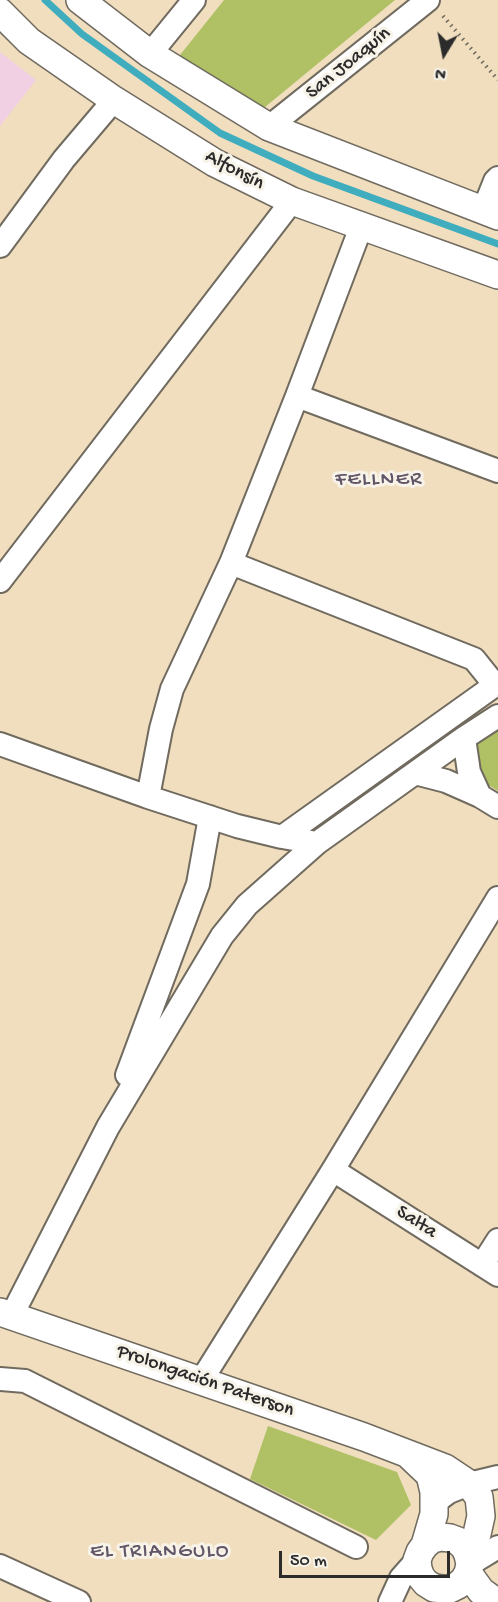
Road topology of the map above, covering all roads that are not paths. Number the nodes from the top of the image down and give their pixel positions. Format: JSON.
{"nodes":[{"id":1,"x":80,"y":0,"type":"edge"},
{"id":2,"x":194,"y":0,"type":"edge"},
{"id":3,"x":432,"y":4,"type":"edge"},
{"id":4,"x":0,"y":12,"type":"edge"},
{"id":5,"x":150,"y":54,"type":"junction"},
{"id":6,"x":114,"y":100,"type":"junction"},
{"id":7,"x":269,"y":127,"type":"junction"},
{"id":8,"x":498,"y":178,"type":"edge"},
{"id":9,"x":292,"y":201,"type":"junction"},
{"id":10,"x":490,"y":214,"type":"edge"},
{"id":11,"x":361,"y":227,"type":"junction"},
{"id":12,"x":0,"y":246,"type":"edge"},
{"id":13,"x":498,"y":275,"type":"edge"},
{"id":14,"x":297,"y":396,"type":"junction"},
{"id":15,"x":498,"y":471,"type":"edge"},
{"id":16,"x":231,"y":563,"type":"junction"},
{"id":17,"x":0,"y":581,"type":"edge"},
{"id":18,"x":497,"y":684,"type":"edge"},
{"id":19,"x":498,"y":716,"type":"edge"},
{"id":20,"x":464,"y":738,"type":"junction"},
{"id":21,"x":0,"y":744,"type":"edge"},
{"id":22,"x":415,"y":773,"type":"junction"},
{"id":23,"x":148,"y":797,"type":"junction"},
{"id":24,"x":489,"y":801,"type":"edge"},
{"id":25,"x":210,"y":817,"type":"junction"},
{"id":26,"x":282,"y":837,"type":"junction"},
{"id":27,"x":316,"y":843,"type":"junction"},
{"id":28,"x":498,"y":898,"type":"edge"},
{"id":29,"x":108,"y":1127,"type":"junction"},
{"id":30,"x":333,"y":1170,"type":"junction"},
{"id":31,"x":498,"y":1240,"type":"edge"},
{"id":32,"x":490,"y":1270,"type":"edge"},
{"id":33,"x":6,"y":1313,"type":"edge"},
{"id":34,"x":0,"y":1379,"type":"edge"},
{"id":35,"x":201,"y":1382,"type":"junction"},
{"id":36,"x":409,"y":1455,"type":"junction"},
{"id":37,"x":498,"y":1477,"type":"edge"},
{"id":38,"x":469,"y":1485,"type":"junction"},
{"id":39,"x":434,"y":1503,"type":"junction"},
{"id":40,"x":356,"y":1547,"type":"dead end"},
{"id":41,"x":498,"y":1547,"type":"edge"},
{"id":42,"x":421,"y":1552,"type":"junction"},
{"id":43,"x":2,"y":1571,"type":"edge"},
{"id":44,"x":455,"y":1581,"type":"edge"},
{"id":45,"x":79,"y":1602,"type":"edge"},
{"id":46,"x":390,"y":1602,"type":"edge"},
{"id":47,"x":496,"y":1602,"type":"edge"}],
"edges":[{"from":1,"to":5,"type":"street"},
{"from":2,"to":5,"type":"street"},
{"from":3,"to":7,"type":"street","name":"San Joaquín"},
{"from":4,"to":6,"type":"street","name":"Alfonsín"},
{"from":5,"to":7,"type":"street"},
{"from":6,"to":9,"type":"street","name":"Alfonsín"},
{"from":6,"to":12,"type":"street"},
{"from":7,"to":10,"type":"street"},
{"from":8,"to":10,"type":"street"},
{"from":9,"to":11,"type":"street","name":"Alfonsín"},
{"from":9,"to":17,"type":"street"},
{"from":11,"to":13,"type":"street","name":"Alfonsín"},
{"from":11,"to":14,"type":"street"},
{"from":14,"to":15,"type":"street"},
{"from":14,"to":16,"type":"street"},
{"from":16,"to":18,"type":"street"},
{"from":16,"to":23,"type":"street"},
{"from":18,"to":26,"type":"street"},
{"from":19,"to":20,"type":"street"},
{"from":20,"to":22,"type":"street"},
{"from":20,"to":24,"type":"street"},
{"from":21,"to":23,"type":"street"},
{"from":22,"to":24,"type":"street"},
{"from":22,"to":27,"type":"street"},
{"from":23,"to":25,"type":"street"},
{"from":25,"to":26,"type":"street"},
{"from":25,"to":29,"type":"street"},
{"from":26,"to":27,"type":"street"},
{"from":27,"to":29,"type":"street"},
{"from":28,"to":30,"type":"street"},
{"from":29,"to":33,"type":"street"},
{"from":30,"to":32,"type":"street","name":"Salta"},
{"from":30,"to":35,"type":"street"},
{"from":31,"to":32,"type":"street"},
{"from":33,"to":35,"type":"street","name":"Prolongación Paterson"},
{"from":34,"to":40,"type":"street"},
{"from":35,"to":36,"type":"street","name":"Prolongación Paterson"},
{"from":36,"to":38,"type":"street","name":"Prolongación Paterson"},
{"from":36,"to":39,"type":"street","name":"Prolongación Paterson"},
{"from":37,"to":38,"type":"street"},
{"from":38,"to":39,"type":"street"},
{"from":38,"to":44,"type":"street"},
{"from":39,"to":42,"type":"street","name":"Prolongación Paterson"},
{"from":41,"to":44,"type":"street"},
{"from":42,"to":44,"type":"street"},
{"from":42,"to":44,"type":"street"},
{"from":42,"to":46,"type":"street"},
{"from":43,"to":45,"type":"street"},
{"from":44,"to":47,"type":"street"}]}
